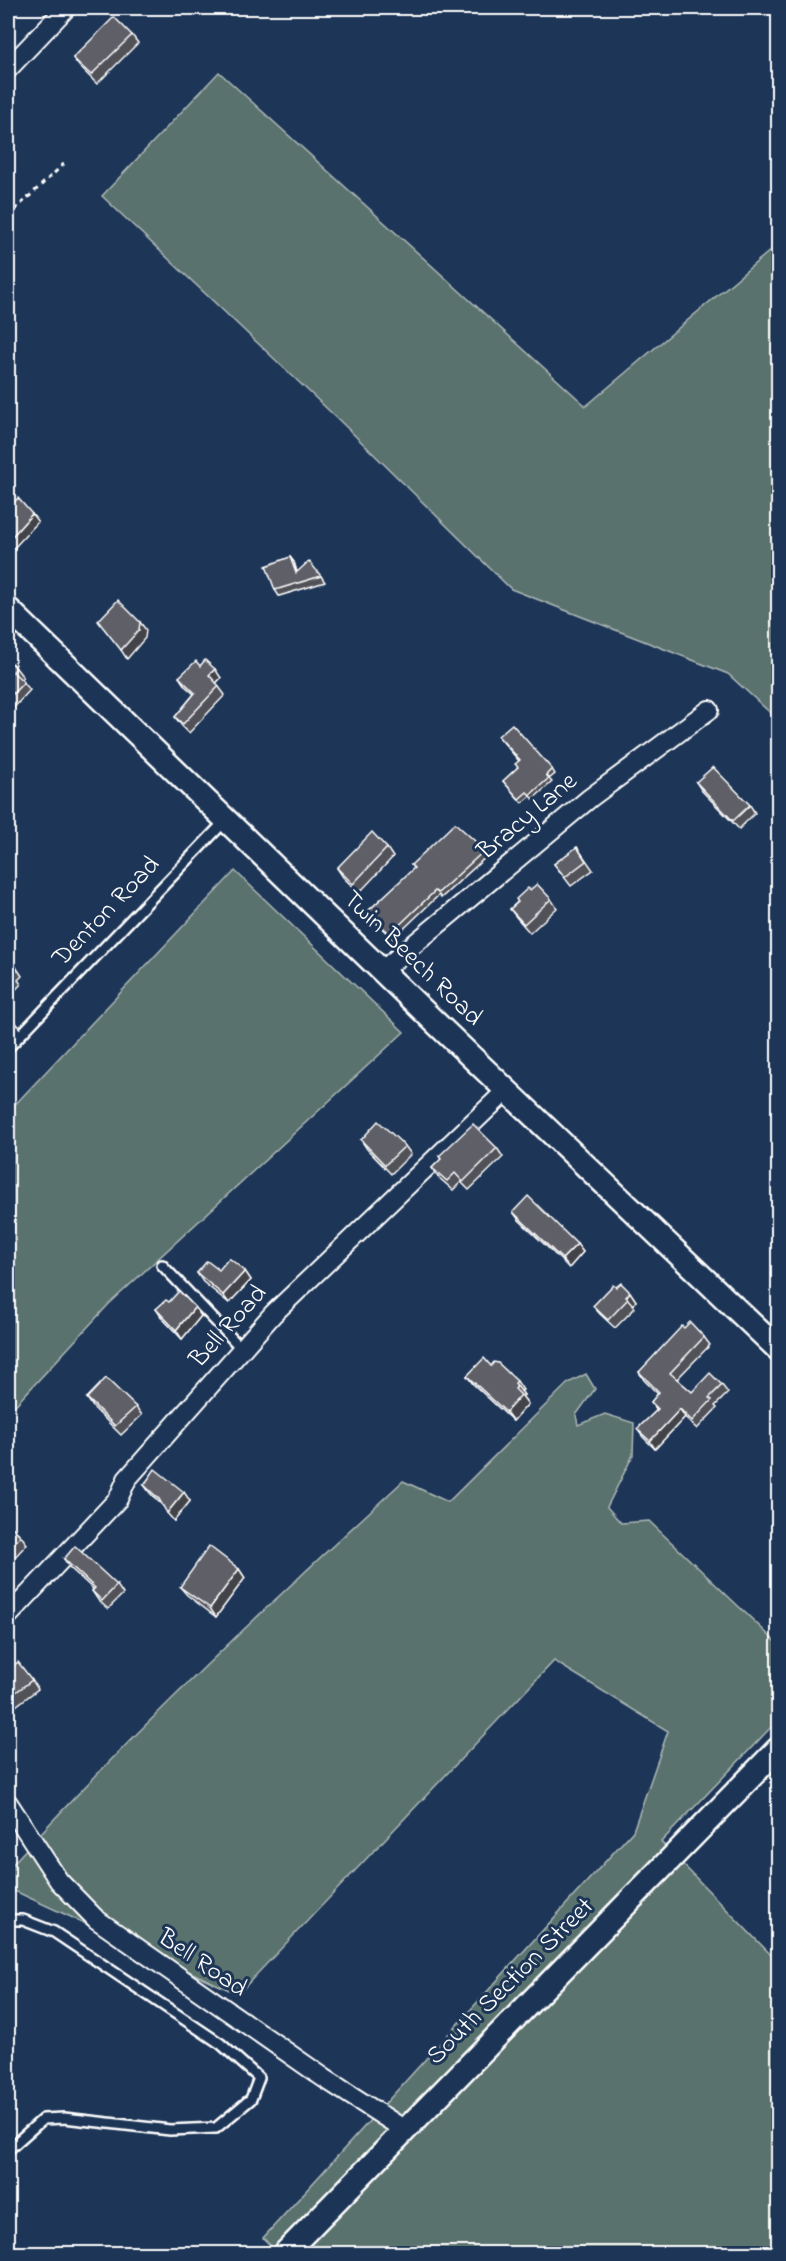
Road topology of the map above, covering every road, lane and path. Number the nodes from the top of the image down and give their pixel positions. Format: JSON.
{"nodes":[{"id":1,"x":66,"y":8,"type":"edge"},
{"id":2,"x":8,"y":69,"type":"edge"},
{"id":3,"x":66,"y":162,"type":"dead end"},
{"id":4,"x":8,"y":216,"type":"edge"},
{"id":5,"x":8,"y":609,"type":"edge"},
{"id":6,"x":710,"y":710,"type":"dead end"},
{"id":7,"x":226,"y":820,"type":"junction"},
{"id":8,"x":383,"y":970,"type":"junction"},
{"id":9,"x":8,"y":1024,"type":"edge"},
{"id":10,"x":19,"y":1035,"type":"junction"},
{"id":11,"x":8,"y":1048,"type":"edge"},
{"id":12,"x":507,"y":1090,"type":"junction"},
{"id":13,"x":162,"y":1265,"type":"dead end"},
{"id":14,"x":241,"y":1347,"type":"junction"},
{"id":15,"x":778,"y":1349,"type":"edge"},
{"id":16,"x":8,"y":1616,"type":"edge"},
{"id":17,"x":778,"y":1749,"type":"edge"},
{"id":18,"x":8,"y":1803,"type":"edge"},
{"id":19,"x":8,"y":1920,"type":"edge"},
{"id":20,"x":405,"y":2130,"type":"junction"},
{"id":21,"x":8,"y":2150,"type":"edge"},
{"id":22,"x":284,"y":2253,"type":"edge"}],
"edges":[{"from":1,"to":2,"type":"street"},
{"from":3,"to":4,"type":"path"},
{"from":5,"to":7,"type":"street","name":"Twin Beech Road"},
{"from":6,"to":8,"type":"street","name":"Bracy Lane"},
{"from":7,"to":8,"type":"street","name":"Twin Beech Road"},
{"from":7,"to":10,"type":"lane","name":"Denton Road"},
{"from":8,"to":12,"type":"street","name":"Twin Beech Road"},
{"from":9,"to":10,"type":"lane"},
{"from":10,"to":11,"type":"lane","name":"Denton Road"},
{"from":12,"to":14,"type":"street","name":"Bell Road"},
{"from":12,"to":15,"type":"street","name":"Twin Beech Road"},
{"from":13,"to":14,"type":"lane"},
{"from":14,"to":16,"type":"street","name":"Bell Road"},
{"from":17,"to":20,"type":"street","name":"South Section Street"},
{"from":18,"to":20,"type":"street","name":"Bell Road"},
{"from":19,"to":21,"type":"lane"},
{"from":20,"to":22,"type":"street","name":"South Section Street"}]}
